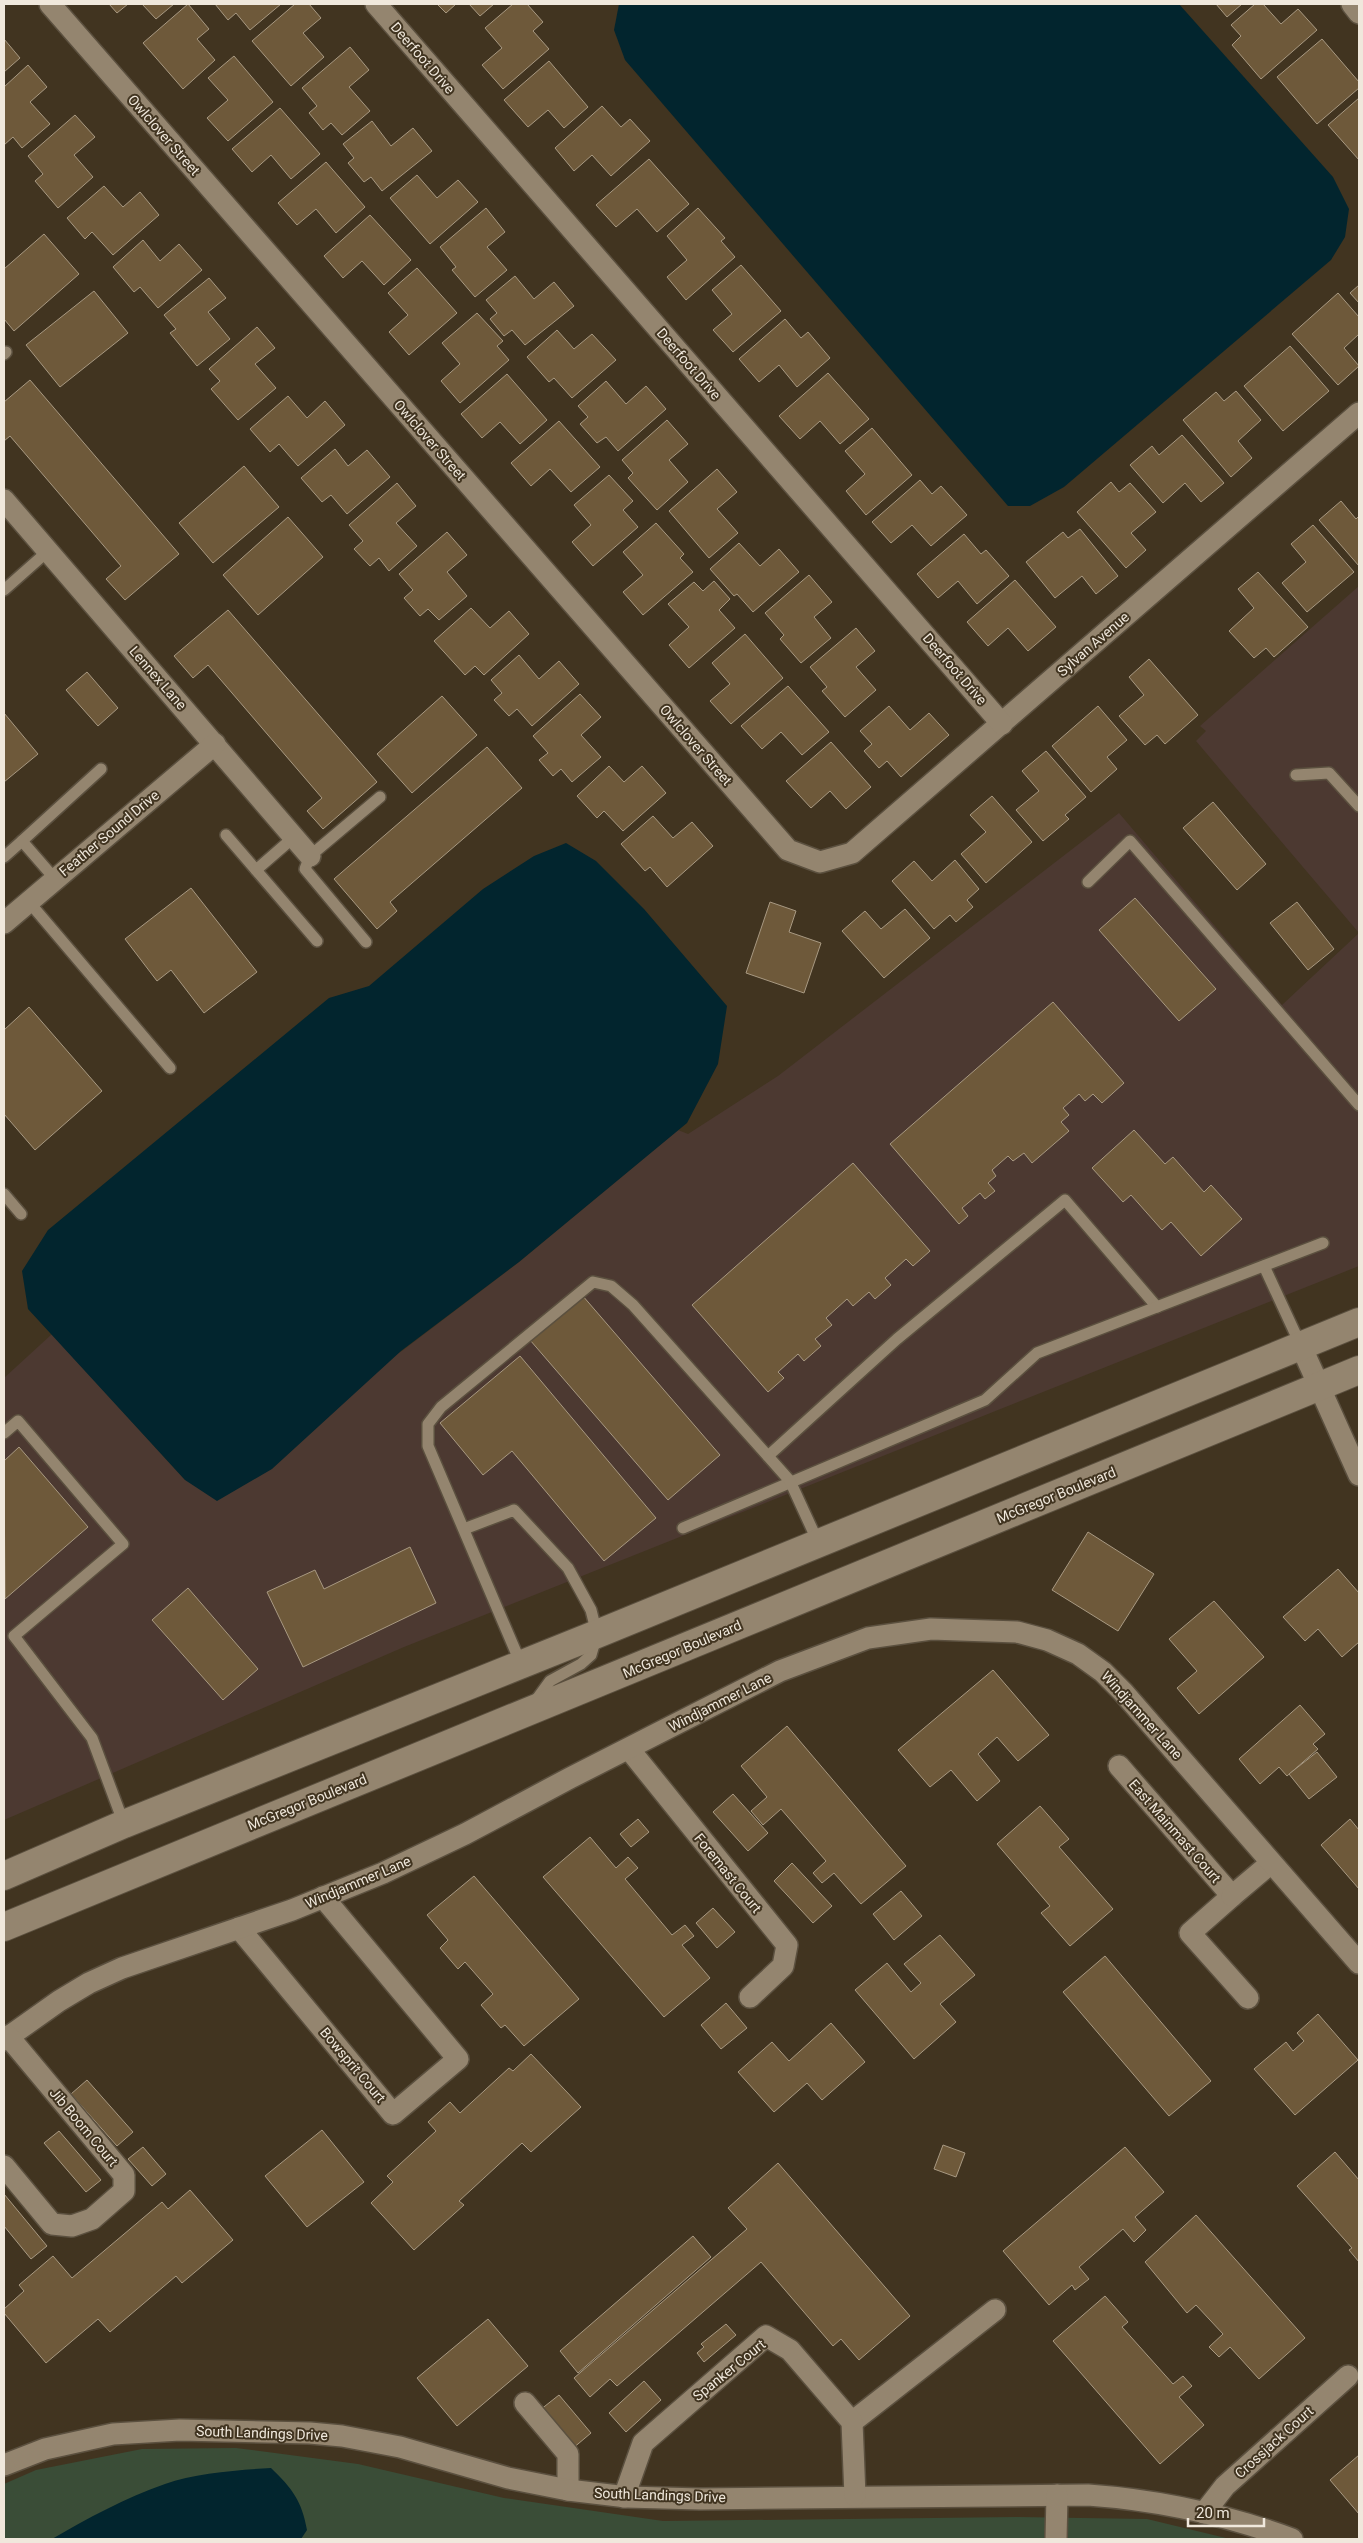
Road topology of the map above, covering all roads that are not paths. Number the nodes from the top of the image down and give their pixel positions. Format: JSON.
{"nodes":[{"id":1,"x":50,"y":4,"type":"edge"},
{"id":2,"x":376,"y":4,"type":"edge"},
{"id":3,"x":1352,"y":4,"type":"edge"},
{"id":4,"x":1359,"y":12,"type":"edge"},
{"id":5,"x":1359,"y":413,"type":"edge"},
{"id":6,"x":4,"y":500,"type":"edge"},
{"id":7,"x":48,"y":551,"type":"junction"},
{"id":8,"x":4,"y":590,"type":"edge"},
{"id":9,"x":1002,"y":724,"type":"junction"},
{"id":10,"x":215,"y":744,"type":"junction"},
{"id":11,"x":101,"y":769,"type":"dead end"},
{"id":12,"x":1296,"y":775,"type":"dead end"},
{"id":13,"x":380,"y":797,"type":"dead end"},
{"id":14,"x":1359,"y":806,"type":"edge"},
{"id":15,"x":226,"y":835,"type":"dead end"},
{"id":16,"x":294,"y":837,"type":"junction"},
{"id":17,"x":22,"y":841,"type":"junction"},
{"id":18,"x":310,"y":856,"type":"junction"},
{"id":19,"x":4,"y":857,"type":"edge"},
{"id":20,"x":820,"y":862,"type":"joint"},
{"id":21,"x":256,"y":870,"type":"junction"},
{"id":22,"x":55,"y":880,"type":"junction"},
{"id":23,"x":1088,"y":882,"type":"dead end"},
{"id":24,"x":29,"y":902,"type":"junction"},
{"id":25,"x":4,"y":923,"type":"edge"},
{"id":26,"x":317,"y":941,"type":"dead end"},
{"id":27,"x":366,"y":942,"type":"dead end"},
{"id":28,"x":170,"y":1068,"type":"dead end"},
{"id":29,"x":1359,"y":1105,"type":"edge"},
{"id":30,"x":4,"y":1194,"type":"edge"},
{"id":31,"x":21,"y":1214,"type":"dead end"},
{"id":32,"x":1324,"y":1243,"type":"dead end"},
{"id":33,"x":1264,"y":1266,"type":"junction"},
{"id":34,"x":1157,"y":1307,"type":"junction"},
{"id":35,"x":1359,"y":1322,"type":"edge"},
{"id":36,"x":1301,"y":1346,"type":"junction"},
{"id":37,"x":1359,"y":1370,"type":"edge"},
{"id":38,"x":1318,"y":1387,"type":"junction"},
{"id":39,"x":4,"y":1433,"type":"edge"},
{"id":40,"x":768,"y":1456,"type":"junction"},
{"id":41,"x":1359,"y":1475,"type":"edge"},
{"id":42,"x":790,"y":1481,"type":"junction"},
{"id":43,"x":683,"y":1528,"type":"dead end"},
{"id":44,"x":464,"y":1529,"type":"junction"},
{"id":45,"x":818,"y":1542,"type":"junction"},
{"id":46,"x":597,"y":1634,"type":"junction"},
{"id":47,"x":520,"y":1664,"type":"junction"},
{"id":48,"x":527,"y":1713,"type":"junction"},
{"id":49,"x":629,"y":1749,"type":"junction"},
{"id":50,"x":1119,"y":1766,"type":"dead end"},
{"id":51,"x":124,"y":1824,"type":"junction"},
{"id":52,"x":1272,"y":1863,"type":"junction"},
{"id":53,"x":4,"y":1876,"type":"edge"},
{"id":54,"x":1232,"y":1896,"type":"junction"},
{"id":55,"x":323,"y":1897,"type":"junction"},
{"id":56,"x":4,"y":1927,"type":"edge"},
{"id":57,"x":238,"y":1928,"type":"junction"},
{"id":58,"x":1359,"y":1963,"type":"edge"},
{"id":59,"x":750,"y":1997,"type":"dead end"},
{"id":60,"x":1248,"y":1998,"type":"dead end"},
{"id":61,"x":6,"y":2038,"type":"edge"},
{"id":62,"x":4,"y":2166,"type":"edge"},
{"id":63,"x":995,"y":2310,"type":"dead end"},
{"id":64,"x":1348,"y":2376,"type":"dead end"},
{"id":65,"x":525,"y":2403,"type":"dead end"},
{"id":66,"x":852,"y":2422,"type":"junction"},
{"id":67,"x":4,"y":2465,"type":"edge"},
{"id":68,"x":568,"y":2490,"type":"junction"},
{"id":69,"x":1057,"y":2495,"type":"junction"},
{"id":70,"x":855,"y":2496,"type":"junction"},
{"id":71,"x":624,"y":2497,"type":"junction"},
{"id":72,"x":1204,"y":2513,"type":"junction"},
{"id":73,"x":1056,"y":2539,"type":"edge"},
{"id":74,"x":1292,"y":2539,"type":"edge"}],
"edges":[{"from":1,"to":20,"type":"street","name":"Owlclover Street"},
{"from":2,"to":9,"type":"street","name":"Deerfoot Drive"},
{"from":3,"to":4,"type":"street"},
{"from":5,"to":9,"type":"street","name":"Sylvan Avenue"},
{"from":6,"to":7,"type":"street","name":"Lennex Lane"},
{"from":7,"to":8,"type":"lane"},
{"from":7,"to":10,"type":"street","name":"Lennex Lane"},
{"from":9,"to":20,"type":"street","name":"Sylvan Avenue"},
{"from":10,"to":16,"type":"street","name":"Lennex Lane"},
{"from":10,"to":22,"type":"street","name":"Feather Sound Drive"},
{"from":11,"to":17,"type":"lane"},
{"from":12,"to":14,"type":"lane"},
{"from":13,"to":18,"type":"lane"},
{"from":15,"to":21,"type":"lane"},
{"from":16,"to":18,"type":"street","name":"Lennex Lane"},
{"from":16,"to":21,"type":"lane"},
{"from":17,"to":19,"type":"lane"},
{"from":17,"to":22,"type":"lane"},
{"from":18,"to":27,"type":"lane"},
{"from":21,"to":26,"type":"lane"},
{"from":22,"to":24,"type":"street","name":"Feather Sound Drive"},
{"from":23,"to":29,"type":"lane"},
{"from":24,"to":25,"type":"street","name":"Feather Sound Drive"},
{"from":24,"to":28,"type":"lane"},
{"from":30,"to":31,"type":"lane"},
{"from":32,"to":33,"type":"lane"},
{"from":33,"to":34,"type":"lane"},
{"from":33,"to":36,"type":"lane"},
{"from":34,"to":40,"type":"lane"},
{"from":34,"to":42,"type":"lane"},
{"from":35,"to":36,"type":"main road"},
{"from":36,"to":38,"type":"street"},
{"from":36,"to":45,"type":"main road"},
{"from":37,"to":38,"type":"main road","name":"McGregor Boulevard"},
{"from":38,"to":41,"type":"street"},
{"from":38,"to":48,"type":"main road","name":"McGregor Boulevard"},
{"from":39,"to":51,"type":"lane"},
{"from":40,"to":42,"type":"lane"},
{"from":40,"to":44,"type":"lane"},
{"from":42,"to":43,"type":"lane"},
{"from":42,"to":45,"type":"lane"},
{"from":44,"to":46,"type":"lane"},
{"from":44,"to":47,"type":"lane"},
{"from":45,"to":46,"type":"main road"},
{"from":46,"to":47,"type":"main road"},
{"from":46,"to":48,"type":"lane"},
{"from":47,"to":51,"type":"main road"},
{"from":48,"to":56,"type":"main road","name":"McGregor Boulevard"},
{"from":49,"to":52,"type":"street","name":"Windjammer Lane"},
{"from":49,"to":55,"type":"street","name":"Windjammer Lane"},
{"from":49,"to":59,"type":"street","name":"Foremast Court"},
{"from":50,"to":54,"type":"street","name":"East Mainmast Court"},
{"from":51,"to":53,"type":"main road"},
{"from":52,"to":54,"type":"street"},
{"from":52,"to":58,"type":"street","name":"Windjammer Lane"},
{"from":54,"to":60,"type":"street"},
{"from":55,"to":57,"type":"street","name":"Windjammer Lane"},
{"from":55,"to":57,"type":"street","name":"Bowsprit Court"},
{"from":57,"to":61,"type":"street","name":"Windjammer Lane"},
{"from":61,"to":62,"type":"street","name":"Jib Boom Court"},
{"from":63,"to":66,"type":"street"},
{"from":64,"to":72,"type":"street","name":"Crossjack Court"},
{"from":65,"to":68,"type":"street"},
{"from":66,"to":70,"type":"street"},
{"from":66,"to":71,"type":"street","name":"Spanker Court"},
{"from":67,"to":68,"type":"street","name":"South Landings Drive"},
{"from":68,"to":71,"type":"street","name":"South Landings Drive"},
{"from":69,"to":70,"type":"street","name":"South Landings Drive"},
{"from":69,"to":72,"type":"street","name":"South Landings Drive"},
{"from":69,"to":73,"type":"street"},
{"from":70,"to":71,"type":"street","name":"South Landings Drive"},
{"from":72,"to":74,"type":"street","name":"South Landings Drive"}]}
